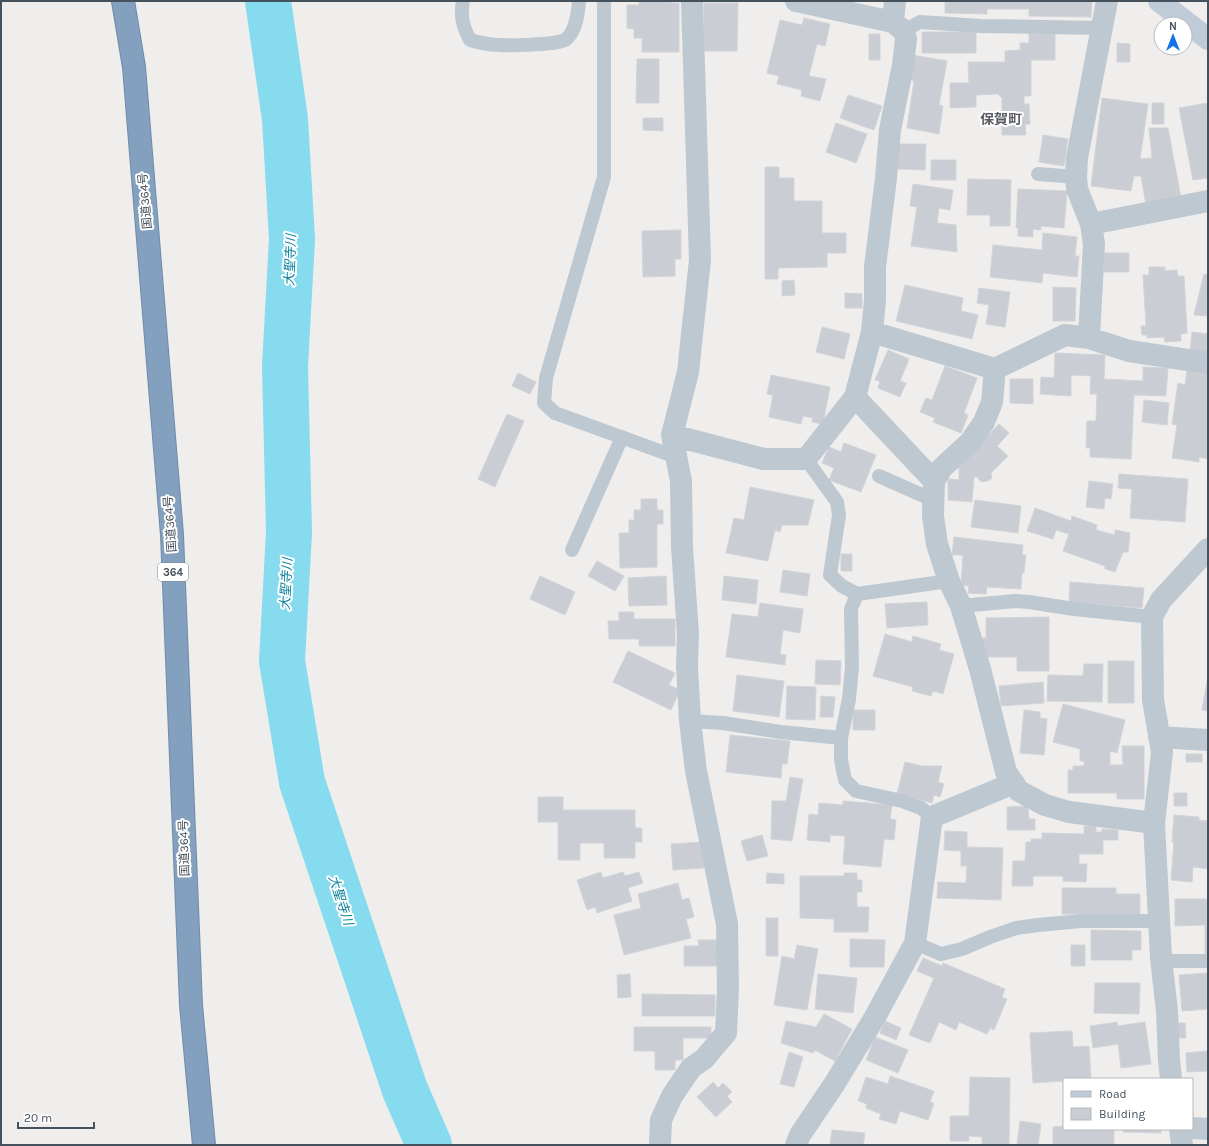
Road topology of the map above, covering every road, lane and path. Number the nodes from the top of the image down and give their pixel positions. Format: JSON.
{"nodes":[{"id":1,"x":123,"y":1,"type":"edge"},
{"id":2,"x":463,"y":1,"type":"edge"},
{"id":3,"x":579,"y":1,"type":"edge"},
{"id":4,"x":604,"y":1,"type":"edge"},
{"id":5,"x":692,"y":1,"type":"edge"},
{"id":6,"x":796,"y":1,"type":"edge"},
{"id":7,"x":895,"y":1,"type":"edge"},
{"id":8,"x":1108,"y":1,"type":"edge"},
{"id":9,"x":1159,"y":1,"type":"edge"},
{"id":10,"x":898,"y":27,"type":"junction"},
{"id":11,"x":1102,"y":28,"type":"junction"},
{"id":12,"x":1208,"y":39,"type":"edge"},
{"id":13,"x":1038,"y":174,"type":"dead end"},
{"id":14,"x":1076,"y":177,"type":"junction"},
{"id":15,"x":1208,"y":201,"type":"edge"},
{"id":16,"x":1092,"y":224,"type":"junction"},
{"id":17,"x":872,"y":332,"type":"junction"},
{"id":18,"x":1089,"y":338,"type":"junction"},
{"id":19,"x":1208,"y":363,"type":"edge"},
{"id":20,"x":995,"y":369,"type":"junction"},
{"id":21,"x":855,"y":397,"type":"junction"},
{"id":22,"x":672,"y":435,"type":"junction"},
{"id":23,"x":622,"y":437,"type":"junction"},
{"id":24,"x":676,"y":456,"type":"junction"},
{"id":25,"x":806,"y":459,"type":"junction"},
{"id":26,"x":879,"y":476,"type":"dead end"},
{"id":27,"x":933,"y":490,"type":"junction"},
{"id":28,"x":1208,"y":549,"type":"edge"},
{"id":29,"x":572,"y":550,"type":"dead end"},
{"id":30,"x":949,"y":581,"type":"junction"},
{"id":31,"x":857,"y":594,"type":"junction"},
{"id":32,"x":961,"y":606,"type":"junction"},
{"id":33,"x":1152,"y":617,"type":"junction"},
{"id":34,"x":690,"y":721,"type":"junction"},
{"id":35,"x":1160,"y":737,"type":"junction"},
{"id":36,"x":841,"y":738,"type":"junction"},
{"id":37,"x":1208,"y":740,"type":"edge"},
{"id":38,"x":1014,"y":783,"type":"junction"},
{"id":39,"x":932,"y":817,"type":"junction"},
{"id":40,"x":1154,"y":823,"type":"junction"},
{"id":41,"x":1160,"y":921,"type":"junction"},
{"id":42,"x":915,"y":942,"type":"junction"},
{"id":43,"x":1162,"y":961,"type":"junction"},
{"id":44,"x":1208,"y":961,"type":"edge"},
{"id":45,"x":1171,"y":1078,"type":"edge"},
{"id":46,"x":1193,"y":1128,"type":"edge"},
{"id":47,"x":1208,"y":1129,"type":"edge"},
{"id":48,"x":1180,"y":1130,"type":"edge"},
{"id":49,"x":204,"y":1145,"type":"edge"},
{"id":50,"x":660,"y":1145,"type":"edge"},
{"id":51,"x":796,"y":1145,"type":"edge"},
{"id":52,"x":1182,"y":1145,"type":"edge"}],
"edges":[{"from":1,"to":49,"type":"highway","name":"国道364号","number":"364"},
{"from":2,"to":3,"type":"lane"},
{"from":4,"to":23,"type":"lane"},
{"from":5,"to":22,"type":"street"},
{"from":6,"to":10,"type":"street"},
{"from":7,"to":10,"type":"street"},
{"from":8,"to":11,"type":"street"},
{"from":9,"to":12,"type":"main road"},
{"from":10,"to":11,"type":"lane"},
{"from":10,"to":17,"type":"street"},
{"from":11,"to":14,"type":"street"},
{"from":13,"to":14,"type":"lane"},
{"from":14,"to":16,"type":"street"},
{"from":15,"to":16,"type":"street"},
{"from":16,"to":18,"type":"street"},
{"from":17,"to":20,"type":"street"},
{"from":17,"to":21,"type":"street"},
{"from":18,"to":19,"type":"street"},
{"from":18,"to":20,"type":"street"},
{"from":20,"to":27,"type":"street"},
{"from":21,"to":25,"type":"street"},
{"from":21,"to":27,"type":"street"},
{"from":22,"to":24,"type":"street"},
{"from":22,"to":25,"type":"street"},
{"from":23,"to":24,"type":"lane"},
{"from":23,"to":29,"type":"lane"},
{"from":24,"to":34,"type":"street"},
{"from":25,"to":31,"type":"lane"},
{"from":26,"to":27,"type":"lane"},
{"from":27,"to":30,"type":"street"},
{"from":28,"to":33,"type":"street"},
{"from":30,"to":31,"type":"lane"},
{"from":30,"to":32,"type":"street"},
{"from":31,"to":36,"type":"lane"},
{"from":32,"to":33,"type":"lane"},
{"from":32,"to":38,"type":"street"},
{"from":33,"to":35,"type":"street"},
{"from":34,"to":36,"type":"lane"},
{"from":34,"to":50,"type":"street"},
{"from":35,"to":37,"type":"street"},
{"from":35,"to":40,"type":"street"},
{"from":36,"to":39,"type":"lane"},
{"from":38,"to":39,"type":"street"},
{"from":38,"to":40,"type":"street"},
{"from":39,"to":42,"type":"street"},
{"from":40,"to":41,"type":"street"},
{"from":41,"to":42,"type":"lane"},
{"from":41,"to":43,"type":"street"},
{"from":42,"to":51,"type":"street"},
{"from":43,"to":44,"type":"lane"},
{"from":43,"to":45,"type":"street"},
{"from":46,"to":47,"type":"street"},
{"from":48,"to":52,"type":"street"}]}
